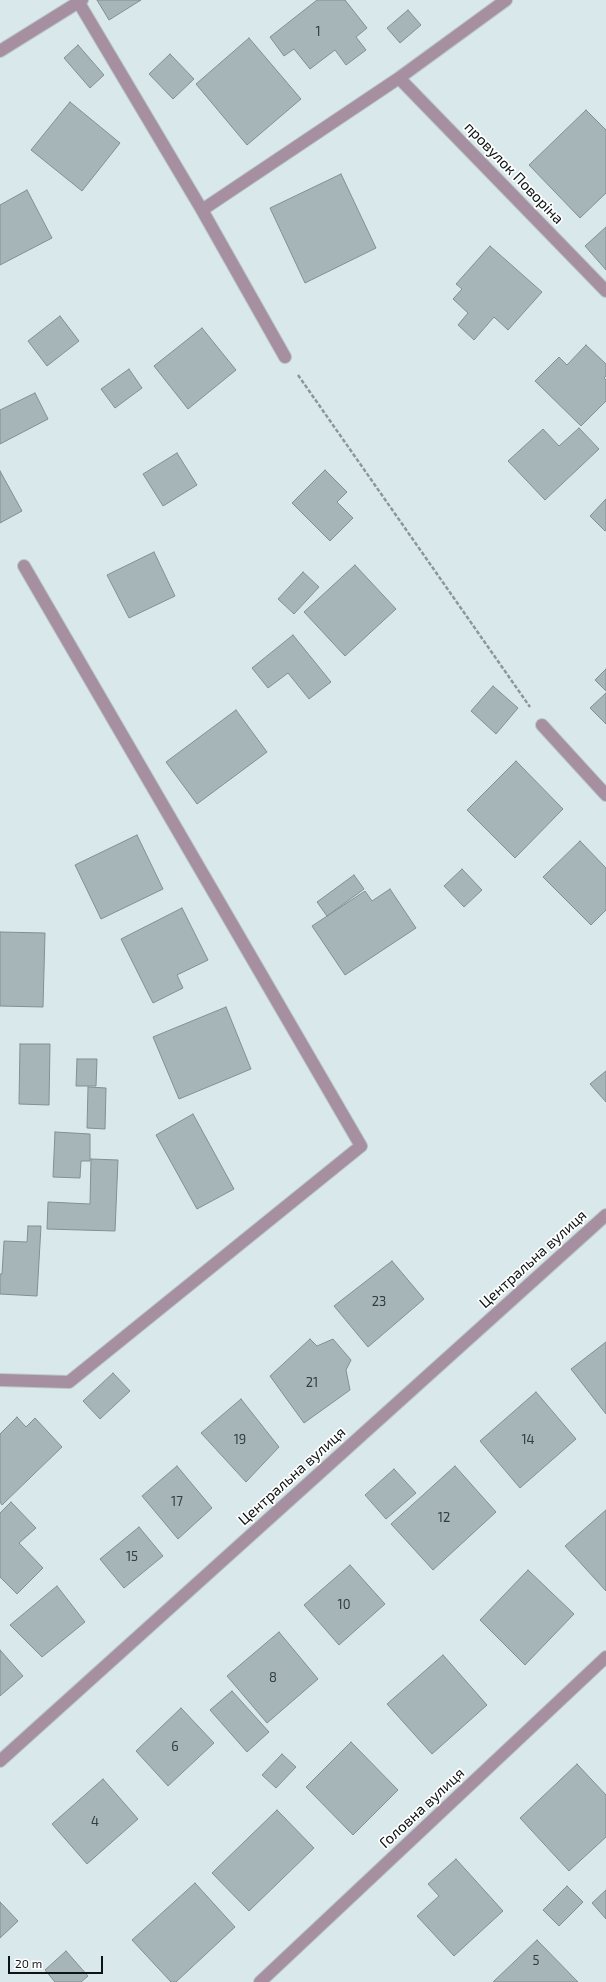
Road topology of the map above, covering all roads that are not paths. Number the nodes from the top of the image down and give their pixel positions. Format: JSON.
{"nodes":[{"id":1,"x":506,"y":0,"type":"edge"},
{"id":2,"x":80,"y":1,"type":"edge"},
{"id":3,"x":0,"y":51,"type":"edge"},
{"id":4,"x":399,"y":78,"type":"junction"},
{"id":5,"x":202,"y":210,"type":"junction"},
{"id":6,"x":606,"y":291,"type":"edge"},
{"id":7,"x":285,"y":357,"type":"road end"},
{"id":8,"x":24,"y":566,"type":"dead end"},
{"id":9,"x":542,"y":725,"type":"road end"},
{"id":10,"x":606,"y":795,"type":"edge"},
{"id":11,"x":606,"y":1214,"type":"edge"},
{"id":12,"x":0,"y":1380,"type":"edge"},
{"id":13,"x":606,"y":1657,"type":"edge"},
{"id":14,"x":0,"y":1761,"type":"edge"},
{"id":15,"x":260,"y":1982,"type":"edge"}],
"edges":[{"from":1,"to":4,"type":"street"},
{"from":2,"to":3,"type":"street"},
{"from":2,"to":5,"type":"street"},
{"from":4,"to":5,"type":"street"},
{"from":4,"to":6,"type":"street","name":"провулок Поворіна"},
{"from":5,"to":7,"type":"street"},
{"from":8,"to":12,"type":"street"},
{"from":9,"to":10,"type":"street"},
{"from":11,"to":14,"type":"street","name":"Центральна вулиця"},
{"from":13,"to":15,"type":"street","name":"Головна вулиця"}]}
